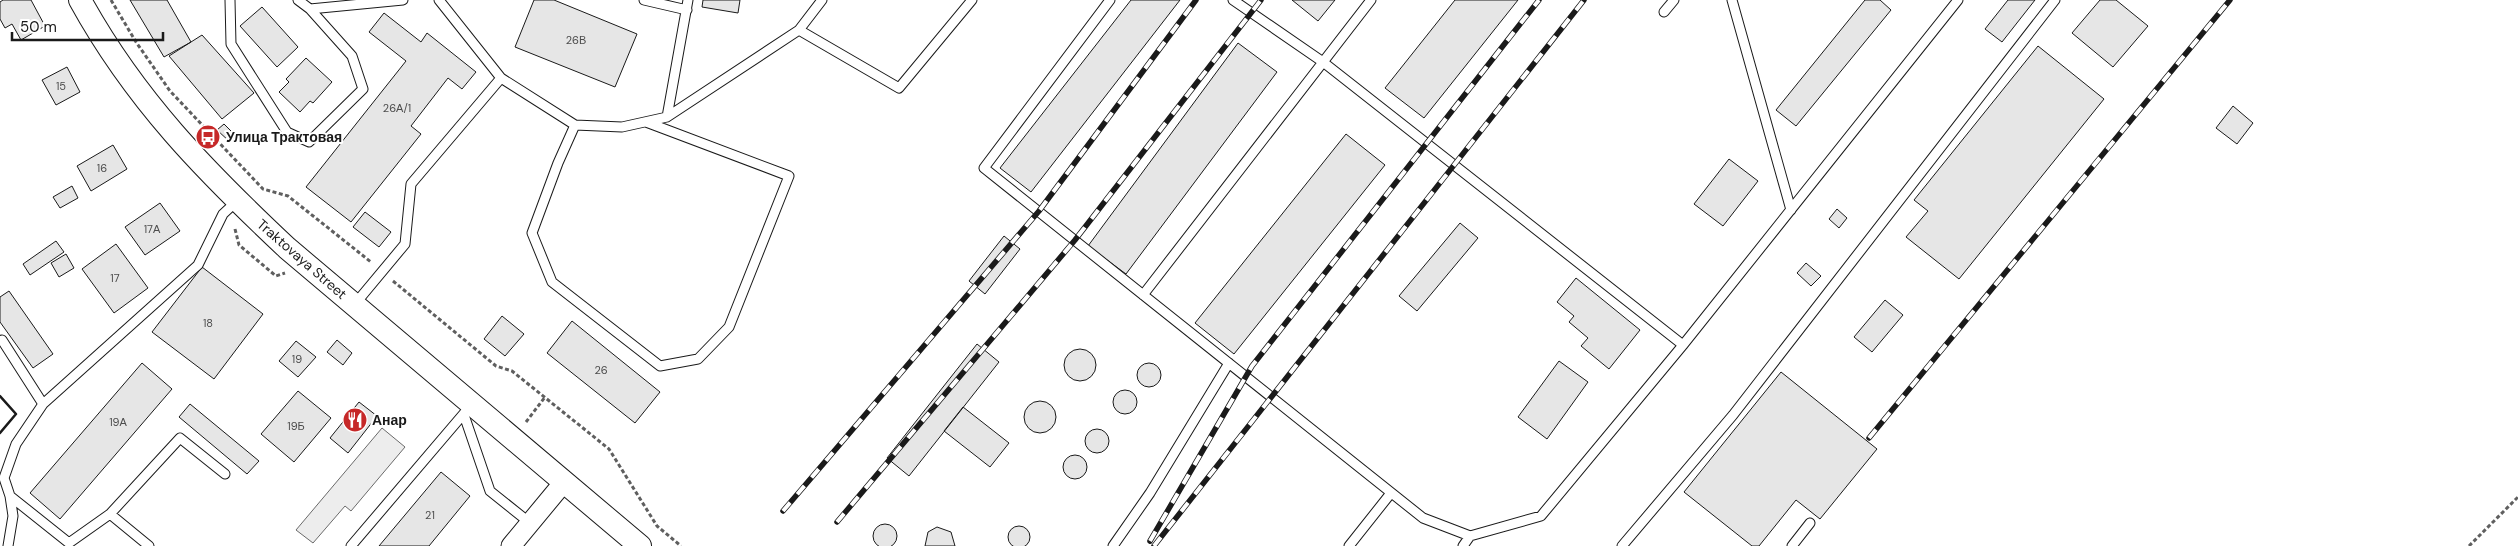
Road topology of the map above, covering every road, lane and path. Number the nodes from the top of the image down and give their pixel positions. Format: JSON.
{"nodes":[{"id":1,"x":80,"y":0,"type":"edge"},
{"id":2,"x":230,"y":0,"type":"edge"},
{"id":3,"x":298,"y":0,"type":"edge"},
{"id":4,"x":403,"y":0,"type":"edge"},
{"id":5,"x":439,"y":0,"type":"edge"},
{"id":6,"x":644,"y":0,"type":"edge"},
{"id":7,"x":688,"y":0,"type":"edge"},
{"id":8,"x":822,"y":0,"type":"edge"},
{"id":9,"x":972,"y":0,"type":"edge"},
{"id":10,"x":1110,"y":0,"type":"edge"},
{"id":11,"x":1233,"y":0,"type":"edge"},
{"id":12,"x":1371,"y":0,"type":"edge"},
{"id":13,"x":1674,"y":0,"type":"edge"},
{"id":14,"x":1732,"y":0,"type":"edge"},
{"id":15,"x":1958,"y":0,"type":"edge"},
{"id":16,"x":2056,"y":0,"type":"edge"},
{"id":17,"x":310,"y":9,"type":"junction"},
{"id":18,"x":686,"y":10,"type":"junction"},
{"id":19,"x":1664,"y":12,"type":"dead end"},
{"id":20,"x":799,"y":30,"type":"junction"},
{"id":21,"x":1323,"y":62,"type":"junction"},
{"id":22,"x":501,"y":78,"type":"junction"},
{"id":23,"x":668,"y":117,"type":"junction"},
{"id":24,"x":646,"y":122,"type":"junction"},
{"id":25,"x":576,"y":125,"type":"junction"},
{"id":26,"x":237,"y":201,"type":"junction"},
{"id":27,"x":1790,"y":210,"type":"junction"},
{"id":28,"x":1143,"y":294,"type":"junction"},
{"id":29,"x":355,"y":305,"type":"junction"},
{"id":30,"x":2,"y":340,"type":"dead end"},
{"id":31,"x":1683,"y":345,"type":"junction"},
{"id":32,"x":1229,"y":363,"type":"junction"},
{"id":33,"x":43,"y":404,"type":"junction"},
{"id":34,"x":468,"y":410,"type":"junction"},
{"id":35,"x":225,"y":474,"type":"dead end"},
{"id":36,"x":2,"y":478,"type":"edge"},
{"id":37,"x":564,"y":482,"type":"junction"},
{"id":38,"x":1391,"y":493,"type":"junction"},
{"id":39,"x":10,"y":496,"type":"junction"},
{"id":40,"x":2518,"y":496,"type":"edge"},
{"id":41,"x":110,"y":514,"type":"junction"},
{"id":42,"x":530,"y":523,"type":"junction"},
{"id":43,"x":1810,"y":523,"type":"dead end"},
{"id":44,"x":1470,"y":536,"type":"junction"},
{"id":45,"x":8,"y":546,"type":"edge"},
{"id":46,"x":149,"y":546,"type":"edge"},
{"id":47,"x":351,"y":546,"type":"edge"},
{"id":48,"x":511,"y":546,"type":"edge"},
{"id":49,"x":640,"y":546,"type":"edge"},
{"id":50,"x":1113,"y":546,"type":"edge"},
{"id":51,"x":1349,"y":546,"type":"edge"},
{"id":52,"x":1463,"y":546,"type":"edge"},
{"id":53,"x":1622,"y":546,"type":"edge"},
{"id":54,"x":1792,"y":546,"type":"edge"},
{"id":55,"x":2469,"y":546,"type":"edge"}],
"edges":[{"from":1,"to":26,"type":"street","name":"Traktovaya Street"},
{"from":2,"to":17,"type":"lane"},
{"from":3,"to":17,"type":"lane"},
{"from":4,"to":17,"type":"lane"},
{"from":5,"to":22,"type":"lane"},
{"from":6,"to":18,"type":"lane"},
{"from":7,"to":18,"type":"lane"},
{"from":8,"to":20,"type":"lane"},
{"from":9,"to":20,"type":"lane"},
{"from":10,"to":28,"type":"lane"},
{"from":11,"to":21,"type":"lane"},
{"from":12,"to":21,"type":"lane"},
{"from":13,"to":19,"type":"lane"},
{"from":14,"to":27,"type":"lane"},
{"from":15,"to":27,"type":"lane"},
{"from":16,"to":53,"type":"lane"},
{"from":18,"to":23,"type":"lane"},
{"from":20,"to":23,"type":"lane"},
{"from":21,"to":28,"type":"lane"},
{"from":21,"to":31,"type":"lane"},
{"from":22,"to":25,"type":"lane"},
{"from":22,"to":29,"type":"lane"},
{"from":23,"to":24,"type":"lane"},
{"from":24,"to":25,"type":"lane"},
{"from":24,"to":25,"type":"lane"},
{"from":26,"to":29,"type":"street","name":"Traktovaya Street"},
{"from":26,"to":33,"type":"lane"},
{"from":27,"to":31,"type":"lane"},
{"from":28,"to":32,"type":"lane"},
{"from":29,"to":34,"type":"street","name":"Traktovaya Street"},
{"from":30,"to":33,"type":"lane"},
{"from":31,"to":44,"type":"lane"},
{"from":32,"to":38,"type":"lane"},
{"from":32,"to":50,"type":"lane"},
{"from":33,"to":36,"type":"lane"},
{"from":34,"to":37,"type":"street","name":"Traktovaya Street"},
{"from":34,"to":42,"type":"lane"},
{"from":34,"to":47,"type":"lane"},
{"from":35,"to":41,"type":"lane"},
{"from":36,"to":39,"type":"lane"},
{"from":37,"to":42,"type":"street"},
{"from":37,"to":49,"type":"street","name":"Traktovaya Street"},
{"from":38,"to":44,"type":"lane"},
{"from":38,"to":51,"type":"lane"},
{"from":39,"to":41,"type":"lane"},
{"from":39,"to":45,"type":"lane"},
{"from":40,"to":55,"type":"path"},
{"from":41,"to":46,"type":"lane"},
{"from":42,"to":48,"type":"street"},
{"from":43,"to":54,"type":"lane"},
{"from":44,"to":52,"type":"lane"}]}
